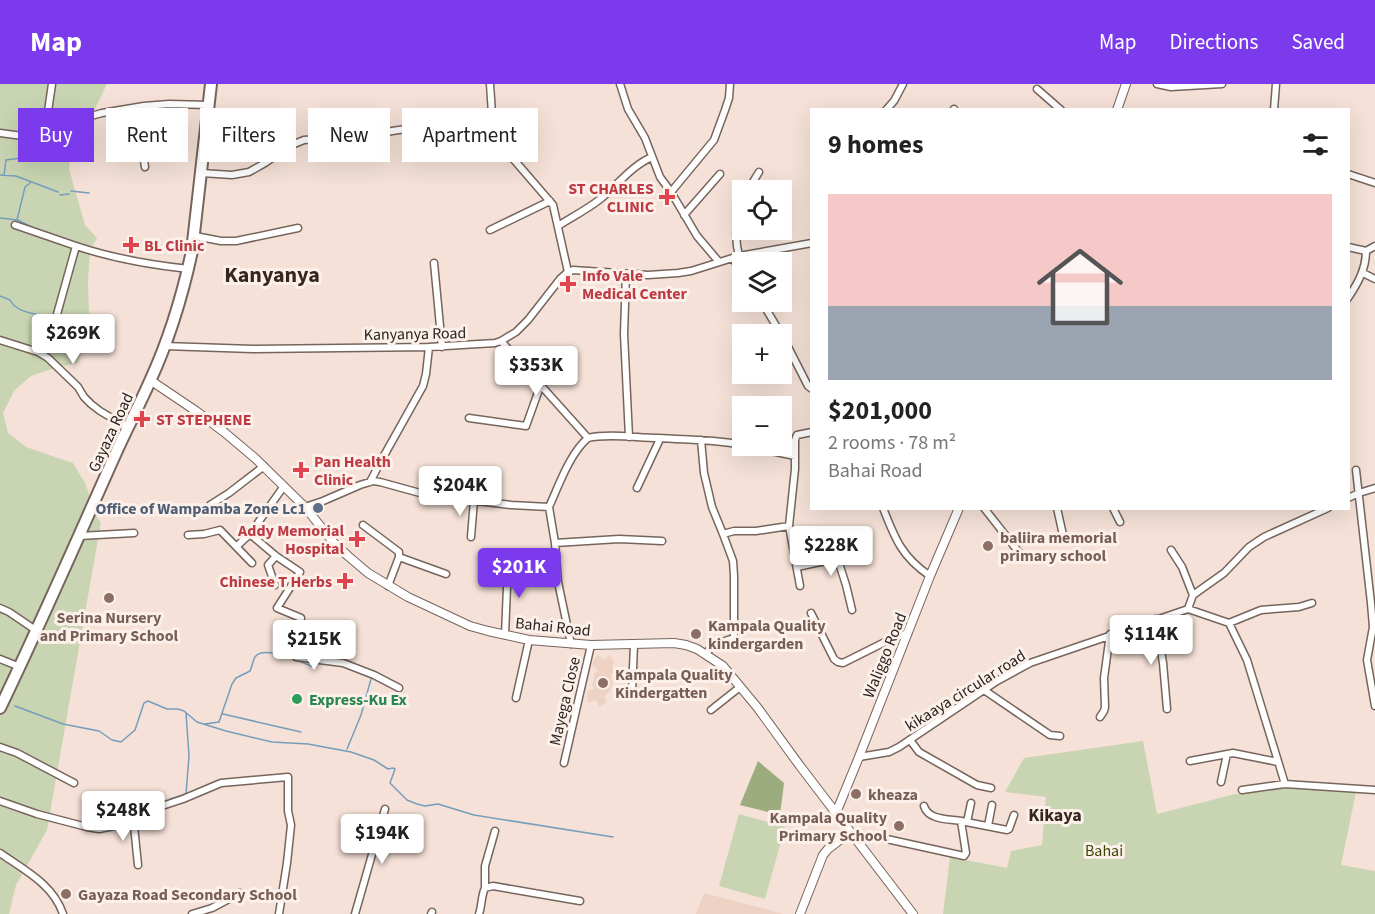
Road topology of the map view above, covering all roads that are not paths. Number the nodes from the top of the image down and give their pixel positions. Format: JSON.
{"nodes":[{"id":1,"x":52,"y":84,"type":"edge"},
{"id":2,"x":211,"y":84,"type":"edge"},
{"id":3,"x":490,"y":84,"type":"edge"},
{"id":4,"x":620,"y":84,"type":"edge"},
{"id":5,"x":730,"y":84,"type":"edge"},
{"id":6,"x":903,"y":84,"type":"edge"},
{"id":7,"x":1126,"y":84,"type":"edge"},
{"id":8,"x":1157,"y":84,"type":"edge"},
{"id":9,"x":1222,"y":84,"type":"edge"},
{"id":10,"x":1276,"y":84,"type":"edge"},
{"id":11,"x":1037,"y":89,"type":"dead end"},
{"id":12,"x":209,"y":105,"type":"junction"},
{"id":13,"x":48,"y":108,"type":"edge"},
{"id":14,"x":135,"y":108,"type":"edge"},
{"id":15,"x":492,"y":108,"type":"edge"},
{"id":16,"x":888,"y":108,"type":"edge"},
{"id":17,"x":1059,"y":108,"type":"edge"},
{"id":18,"x":1118,"y":108,"type":"edge"},
{"id":19,"x":1274,"y":108,"type":"edge"},
{"id":20,"x":402,"y":130,"type":"edge"},
{"id":21,"x":0,"y":133,"type":"edge"},
{"id":22,"x":18,"y":135,"type":"edge"},
{"id":23,"x":652,"y":157,"type":"junction"},
{"id":24,"x":144,"y":162,"type":"edge"},
{"id":25,"x":517,"y":162,"type":"edge"},
{"id":26,"x":145,"y":166,"type":"dead end"},
{"id":27,"x":759,"y":172,"type":"dead end"},
{"id":28,"x":201,"y":173,"type":"junction"},
{"id":29,"x":720,"y":174,"type":"dead end"},
{"id":30,"x":1350,"y":175,"type":"edge"},
{"id":31,"x":754,"y":180,"type":"edge"},
{"id":32,"x":1375,"y":183,"type":"edge"},
{"id":33,"x":671,"y":192,"type":"junction"},
{"id":34,"x":550,"y":201,"type":"junction"},
{"id":35,"x":684,"y":215,"type":"junction"},
{"id":36,"x":15,"y":225,"type":"dead end"},
{"id":37,"x":558,"y":226,"type":"junction"},
{"id":38,"x":298,"y":228,"type":"dead end"},
{"id":39,"x":490,"y":230,"type":"dead end"},
{"id":40,"x":195,"y":236,"type":"junction"},
{"id":41,"x":810,"y":243,"type":"edge"},
{"id":42,"x":76,"y":246,"type":"junction"},
{"id":43,"x":1375,"y":246,"type":"edge"},
{"id":44,"x":1350,"y":247,"type":"edge"},
{"id":45,"x":1366,"y":251,"type":"junction"},
{"id":46,"x":760,"y":252,"type":"edge"},
{"id":47,"x":732,"y":258,"type":"edge"},
{"id":48,"x":719,"y":262,"type":"junction"},
{"id":49,"x":434,"y":263,"type":"dead end"},
{"id":50,"x":189,"y":270,"type":"junction"},
{"id":51,"x":568,"y":272,"type":"junction"},
{"id":52,"x":1363,"y":273,"type":"junction"},
{"id":53,"x":626,"y":274,"type":"junction"},
{"id":54,"x":1375,"y":279,"type":"edge"},
{"id":55,"x":1350,"y":295,"type":"edge"},
{"id":56,"x":0,"y":340,"type":"edge"},
{"id":57,"x":501,"y":341,"type":"junction"},
{"id":58,"x":164,"y":346,"type":"junction"},
{"id":59,"x":442,"y":346,"type":"junction"},
{"id":60,"x":429,"y":347,"type":"junction"},
{"id":61,"x":43,"y":354,"type":"junction"},
{"id":62,"x":792,"y":356,"type":"edge"},
{"id":63,"x":150,"y":380,"type":"junction"},
{"id":64,"x":541,"y":384,"type":"junction"},
{"id":65,"x":810,"y":388,"type":"edge"},
{"id":66,"x":469,"y":418,"type":"dead end"},
{"id":67,"x":127,"y":427,"type":"junction"},
{"id":68,"x":810,"y":432,"type":"edge"},
{"id":69,"x":629,"y":437,"type":"junction"},
{"id":70,"x":588,"y":438,"type":"junction"},
{"id":71,"x":660,"y":439,"type":"junction"},
{"id":72,"x":701,"y":440,"type":"junction"},
{"id":73,"x":732,"y":444,"type":"edge"},
{"id":74,"x":792,"y":455,"type":"edge"},
{"id":75,"x":795,"y":456,"type":"junction"},
{"id":76,"x":264,"y":466,"type":"junction"},
{"id":77,"x":1356,"y":470,"type":"dead end"},
{"id":78,"x":370,"y":482,"type":"junction"},
{"id":79,"x":284,"y":486,"type":"junction"},
{"id":80,"x":637,"y":488,"type":"dead end"},
{"id":81,"x":1375,"y":488,"type":"edge"},
{"id":82,"x":1359,"y":493,"type":"junction"},
{"id":83,"x":1350,"y":497,"type":"edge"},
{"id":84,"x":474,"y":500,"type":"junction"},
{"id":85,"x":210,"y":505,"type":"dead end"},
{"id":86,"x":305,"y":507,"type":"junction"},
{"id":87,"x":549,"y":507,"type":"junction"},
{"id":88,"x":884,"y":510,"type":"edge"},
{"id":89,"x":958,"y":510,"type":"edge"},
{"id":90,"x":986,"y":510,"type":"edge"},
{"id":91,"x":1057,"y":510,"type":"edge"},
{"id":92,"x":1114,"y":510,"type":"edge"},
{"id":93,"x":1325,"y":510,"type":"edge"},
{"id":94,"x":1120,"y":522,"type":"dead end"},
{"id":95,"x":363,"y":525,"type":"dead end"},
{"id":96,"x":789,"y":526,"type":"junction"},
{"id":97,"x":134,"y":533,"type":"dead end"},
{"id":98,"x":250,"y":534,"type":"junction"},
{"id":99,"x":723,"y":534,"type":"junction"},
{"id":100,"x":188,"y":535,"type":"dead end"},
{"id":101,"x":79,"y":536,"type":"junction"},
{"id":102,"x":1063,"y":536,"type":"dead end"},
{"id":103,"x":471,"y":537,"type":"dead end"},
{"id":104,"x":663,"y":541,"type":"dead end"},
{"id":105,"x":555,"y":543,"type":"junction"},
{"id":106,"x":237,"y":546,"type":"junction"},
{"id":107,"x":1171,"y":550,"type":"dead end"},
{"id":108,"x":1021,"y":555,"type":"dead end"},
{"id":109,"x":276,"y":556,"type":"junction"},
{"id":110,"x":399,"y":557,"type":"junction"},
{"id":111,"x":252,"y":563,"type":"dead end"},
{"id":112,"x":508,"y":563,"type":"dead end"},
{"id":113,"x":797,"y":567,"type":"junction"},
{"id":114,"x":446,"y":574,"type":"dead end"},
{"id":115,"x":930,"y":576,"type":"junction"},
{"id":116,"x":275,"y":585,"type":"dead end"},
{"id":117,"x":388,"y":586,"type":"junction"},
{"id":118,"x":800,"y":586,"type":"dead end"},
{"id":119,"x":1193,"y":595,"type":"junction"},
{"id":120,"x":1312,"y":603,"type":"dead end"},
{"id":121,"x":0,"y":608,"type":"edge"},
{"id":122,"x":1188,"y":609,"type":"junction"},
{"id":123,"x":852,"y":610,"type":"dead end"},
{"id":124,"x":811,"y":613,"type":"dead end"},
{"id":125,"x":1156,"y":619,"type":"junction"},
{"id":126,"x":1228,"y":623,"type":"junction"},
{"id":127,"x":37,"y":631,"type":"junction"},
{"id":128,"x":908,"y":633,"type":"junction"},
{"id":129,"x":1110,"y":634,"type":"junction"},
{"id":130,"x":506,"y":635,"type":"junction"},
{"id":131,"x":530,"y":640,"type":"junction"},
{"id":132,"x":571,"y":644,"type":"junction"},
{"id":133,"x":634,"y":644,"type":"junction"},
{"id":134,"x":591,"y":645,"type":"junction"},
{"id":135,"x":706,"y":654,"type":"junction"},
{"id":136,"x":0,"y":659,"type":"edge"},
{"id":137,"x":20,"y":667,"type":"junction"},
{"id":138,"x":740,"y":687,"type":"junction"},
{"id":139,"x":399,"y":688,"type":"dead end"},
{"id":140,"x":984,"y":690,"type":"junction"},
{"id":141,"x":632,"y":693,"type":"dead end"},
{"id":142,"x":516,"y":698,"type":"dead end"},
{"id":143,"x":1375,"y":706,"type":"edge"},
{"id":144,"x":0,"y":708,"type":"edge"},
{"id":145,"x":1167,"y":709,"type":"dead end"},
{"id":146,"x":711,"y":710,"type":"dead end"},
{"id":147,"x":1100,"y":717,"type":"dead end"},
{"id":148,"x":1060,"y":736,"type":"dead end"},
{"id":149,"x":910,"y":740,"type":"junction"},
{"id":150,"x":0,"y":747,"type":"edge"},
{"id":151,"x":1227,"y":754,"type":"junction"},
{"id":152,"x":859,"y":757,"type":"junction"},
{"id":153,"x":1190,"y":761,"type":"dead end"},
{"id":154,"x":1278,"y":762,"type":"junction"},
{"id":155,"x":564,"y":763,"type":"dead end"},
{"id":156,"x":1221,"y":782,"type":"dead end"},
{"id":157,"x":74,"y":783,"type":"dead end"},
{"id":158,"x":1285,"y":784,"type":"junction"},
{"id":159,"x":991,"y":788,"type":"dead end"},
{"id":160,"x":1242,"y":790,"type":"dead end"},
{"id":161,"x":1375,"y":790,"type":"edge"},
{"id":162,"x":0,"y":801,"type":"edge"},
{"id":163,"x":971,"y":803,"type":"dead end"},
{"id":164,"x":924,"y":806,"type":"dead end"},
{"id":165,"x":992,"y":806,"type":"dead end"},
{"id":166,"x":385,"y":809,"type":"dead end"},
{"id":167,"x":836,"y":813,"type":"junction"},
{"id":168,"x":1014,"y":815,"type":"dead end"},
{"id":169,"x":133,"y":816,"type":"junction"},
{"id":170,"x":964,"y":821,"type":"junction"},
{"id":171,"x":988,"y":826,"type":"junction"},
{"id":172,"x":495,"y":831,"type":"dead end"},
{"id":173,"x":852,"y":834,"type":"junction"},
{"id":174,"x":0,"y":853,"type":"edge"},
{"id":175,"x":138,"y":865,"type":"dead end"},
{"id":176,"x":485,"y":888,"type":"junction"},
{"id":177,"x":240,"y":894,"type":"dead end"},
{"id":178,"x":580,"y":901,"type":"dead end"},
{"id":179,"x":63,"y":914,"type":"edge"},
{"id":180,"x":192,"y":914,"type":"edge"},
{"id":181,"x":279,"y":914,"type":"edge"},
{"id":182,"x":356,"y":914,"type":"edge"},
{"id":183,"x":478,"y":914,"type":"edge"},
{"id":184,"x":800,"y":914,"type":"edge"},
{"id":185,"x":913,"y":914,"type":"edge"}],
"edges":[{"from":1,"to":13,"type":"street"},
{"from":2,"to":12,"type":"main road","name":"Gayaza Road"},
{"from":3,"to":15,"type":"street"},
{"from":4,"to":23,"type":"street"},
{"from":5,"to":33,"type":"street"},
{"from":6,"to":16,"type":"street"},
{"from":7,"to":18,"type":"street"},
{"from":8,"to":9,"type":"street"},
{"from":10,"to":19,"type":"street"},
{"from":11,"to":17,"type":"street"},
{"from":12,"to":14,"type":"street"},
{"from":12,"to":28,"type":"main road","name":"Gayaza Road"},
{"from":20,"to":28,"type":"street"},
{"from":21,"to":22,"type":"street"},
{"from":23,"to":33,"type":"street"},
{"from":23,"to":37,"type":"street"},
{"from":24,"to":26,"type":"street"},
{"from":25,"to":34,"type":"street"},
{"from":27,"to":31,"type":"street"},
{"from":28,"to":40,"type":"main road","name":"Gayaza Road"},
{"from":29,"to":35,"type":"street"},
{"from":30,"to":32,"type":"street"},
{"from":33,"to":35,"type":"street"},
{"from":34,"to":37,"type":"street"},
{"from":34,"to":39,"type":"street"},
{"from":35,"to":48,"type":"street"},
{"from":36,"to":42,"type":"street"},
{"from":37,"to":51,"type":"street"},
{"from":38,"to":40,"type":"street"},
{"from":40,"to":50,"type":"main road","name":"Gayaza Road"},
{"from":41,"to":46,"type":"street"},
{"from":42,"to":50,"type":"street"},
{"from":42,"to":61,"type":"street"},
{"from":43,"to":45,"type":"street"},
{"from":44,"to":45,"type":"street"},
{"from":45,"to":52,"type":"street"},
{"from":47,"to":48,"type":"street"},
{"from":48,"to":53,"type":"street"},
{"from":49,"to":59,"type":"street"},
{"from":50,"to":58,"type":"main road","name":"Gayaza Road"},
{"from":51,"to":53,"type":"street"},
{"from":51,"to":57,"type":"street","name":"Kanyanya Road"},
{"from":52,"to":54,"type":"street"},
{"from":52,"to":55,"type":"street"},
{"from":53,"to":69,"type":"street"},
{"from":56,"to":61,"type":"street"},
{"from":57,"to":59,"type":"street","name":"Kanyanya Road"},
{"from":57,"to":64,"type":"street"},
{"from":58,"to":60,"type":"street","name":"Kanyanya Road"},
{"from":58,"to":63,"type":"main road","name":"Gayaza Road"},
{"from":59,"to":60,"type":"street","name":"Kanyanya Road"},
{"from":60,"to":78,"type":"street"},
{"from":61,"to":67,"type":"street"},
{"from":62,"to":65,"type":"street"},
{"from":63,"to":67,"type":"main road","name":"Gayaza Road"},
{"from":63,"to":76,"type":"street","name":"Bahai Road"},
{"from":64,"to":66,"type":"street"},
{"from":64,"to":70,"type":"street"},
{"from":67,"to":101,"type":"main road","name":"Gayaza Road"},
{"from":68,"to":75,"type":"street"},
{"from":69,"to":70,"type":"street"},
{"from":69,"to":71,"type":"street"},
{"from":70,"to":87,"type":"street"},
{"from":71,"to":72,"type":"street"},
{"from":71,"to":80,"type":"street"},
{"from":72,"to":73,"type":"street"},
{"from":72,"to":99,"type":"street"},
{"from":74,"to":75,"type":"street"},
{"from":75,"to":96,"type":"street"},
{"from":76,"to":79,"type":"street","name":"Bahai Road"},
{"from":76,"to":85,"type":"street"},
{"from":77,"to":82,"type":"street"},
{"from":78,"to":84,"type":"street"},
{"from":78,"to":86,"type":"street"},
{"from":79,"to":86,"type":"street","name":"Bahai Road"},
{"from":79,"to":98,"type":"street"},
{"from":81,"to":82,"type":"street"},
{"from":82,"to":83,"type":"street"},
{"from":82,"to":143,"type":"street"},
{"from":84,"to":87,"type":"street"},
{"from":84,"to":103,"type":"street"},
{"from":86,"to":117,"type":"street","name":"Bahai Road"},
{"from":87,"to":105,"type":"street"},
{"from":88,"to":115,"type":"street"},
{"from":89,"to":115,"type":"street","name":"Waliggo Road"},
{"from":90,"to":108,"type":"street"},
{"from":91,"to":102,"type":"street"},
{"from":92,"to":94,"type":"street"},
{"from":93,"to":119,"type":"street"},
{"from":95,"to":110,"type":"street"},
{"from":96,"to":99,"type":"street"},
{"from":96,"to":113,"type":"street"},
{"from":97,"to":101,"type":"street"},
{"from":98,"to":106,"type":"street"},
{"from":98,"to":109,"type":"street"},
{"from":99,"to":135,"type":"street"},
{"from":100,"to":106,"type":"street"},
{"from":101,"to":127,"type":"main road","name":"Gayaza Road"},
{"from":104,"to":105,"type":"street"},
{"from":105,"to":132,"type":"street"},
{"from":106,"to":111,"type":"street"},
{"from":107,"to":119,"type":"street"},
{"from":109,"to":116,"type":"street"},
{"from":109,"to":139,"type":"street"},
{"from":110,"to":114,"type":"street"},
{"from":110,"to":117,"type":"street"},
{"from":112,"to":130,"type":"street"},
{"from":113,"to":118,"type":"street"},
{"from":113,"to":123,"type":"street"},
{"from":115,"to":128,"type":"street","name":"Waliggo Road"},
{"from":117,"to":130,"type":"street","name":"Bahai Road"},
{"from":119,"to":122,"type":"street"},
{"from":120,"to":126,"type":"street"},
{"from":121,"to":127,"type":"street"},
{"from":122,"to":125,"type":"street","name":"kikaaya circular road"},
{"from":122,"to":126,"type":"street"},
{"from":124,"to":128,"type":"street"},
{"from":125,"to":129,"type":"street","name":"kikaaya circular road"},
{"from":125,"to":145,"type":"street"},
{"from":126,"to":154,"type":"street"},
{"from":127,"to":137,"type":"main road","name":"Gayaza Road"},
{"from":128,"to":152,"type":"street","name":"Waliggo Road"},
{"from":129,"to":140,"type":"street","name":"kikaaya circular road"},
{"from":129,"to":147,"type":"street"},
{"from":130,"to":131,"type":"street","name":"Bahai Road"},
{"from":131,"to":132,"type":"street","name":"Bahai Road"},
{"from":131,"to":142,"type":"street"},
{"from":132,"to":134,"type":"street","name":"Bahai Road"},
{"from":133,"to":134,"type":"street","name":"Bahai Road"},
{"from":133,"to":135,"type":"street","name":"Bahai Road"},
{"from":133,"to":141,"type":"street"},
{"from":134,"to":155,"type":"street","name":"Mayega Close"},
{"from":135,"to":138,"type":"street","name":"Bahai Road"},
{"from":136,"to":137,"type":"street"},
{"from":137,"to":144,"type":"main road","name":"Gayaza Road"},
{"from":138,"to":146,"type":"street"},
{"from":138,"to":167,"type":"street","name":"Bahai Road"},
{"from":140,"to":148,"type":"street"},
{"from":140,"to":149,"type":"street","name":"kikaaya circular road"},
{"from":149,"to":152,"type":"street","name":"kikaaya circular road"},
{"from":149,"to":159,"type":"street"},
{"from":150,"to":157,"type":"street"},
{"from":151,"to":153,"type":"street"},
{"from":151,"to":154,"type":"street"},
{"from":151,"to":156,"type":"street"},
{"from":152,"to":167,"type":"street","name":"Waliggo Road"},
{"from":154,"to":158,"type":"street"},
{"from":158,"to":160,"type":"street"},
{"from":158,"to":161,"type":"street"},
{"from":162,"to":169,"type":"street"},
{"from":163,"to":170,"type":"street"},
{"from":164,"to":170,"type":"street"},
{"from":165,"to":171,"type":"street"},
{"from":166,"to":182,"type":"street"},
{"from":167,"to":173,"type":"street","name":"Bahai Road"},
{"from":168,"to":171,"type":"street"},
{"from":169,"to":175,"type":"street"},
{"from":169,"to":181,"type":"street"},
{"from":170,"to":171,"type":"street"},
{"from":170,"to":173,"type":"street"},
{"from":172,"to":176,"type":"street"},
{"from":173,"to":184,"type":"street"},
{"from":173,"to":185,"type":"street","name":"Bahai Road"},
{"from":174,"to":179,"type":"street"},
{"from":176,"to":178,"type":"street"},
{"from":176,"to":183,"type":"street"},
{"from":177,"to":180,"type":"street"}]}
